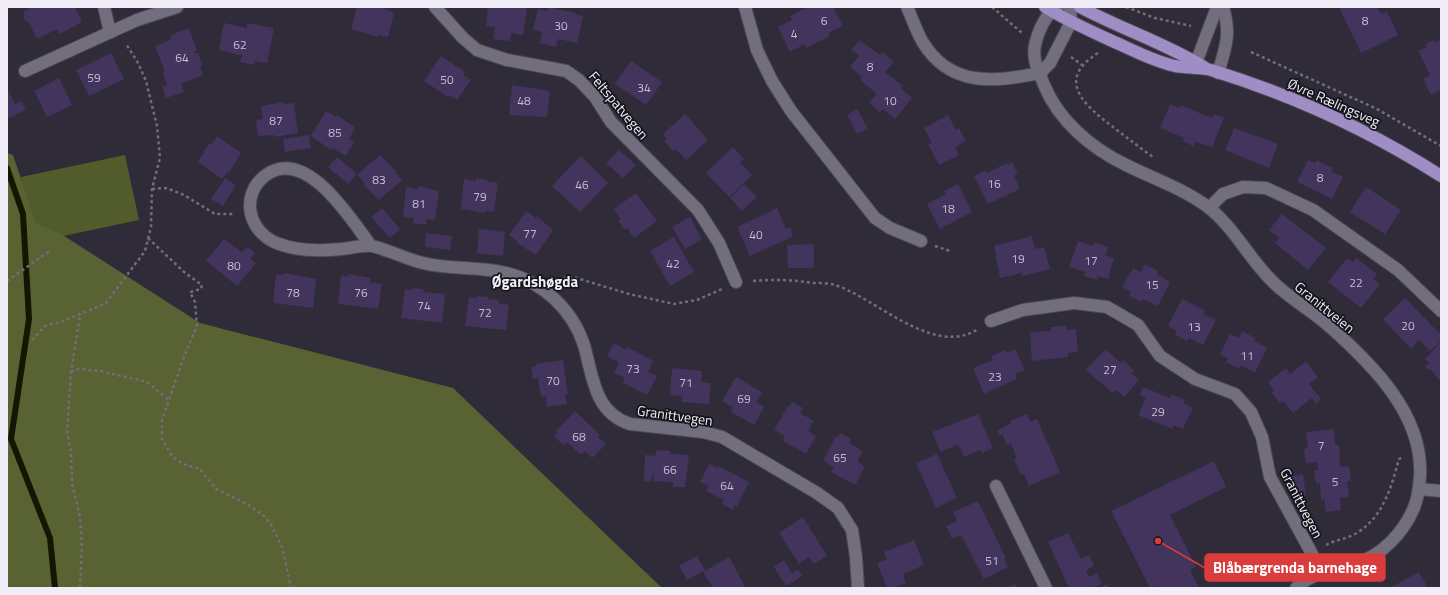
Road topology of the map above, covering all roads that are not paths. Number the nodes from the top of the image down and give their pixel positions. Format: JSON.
{"nodes":[{"id":1,"x":104,"y":7,"type":"edge"},
{"id":2,"x":177,"y":7,"type":"edge"},
{"id":3,"x":435,"y":7,"type":"edge"},
{"id":4,"x":745,"y":7,"type":"edge"},
{"id":5,"x":907,"y":7,"type":"edge"},
{"id":6,"x":1070,"y":7,"type":"edge"},
{"id":7,"x":1080,"y":7,"type":"edge"},
{"id":8,"x":1217,"y":7,"type":"edge"},
{"id":9,"x":1223,"y":7,"type":"edge"},
{"id":10,"x":1051,"y":8,"type":"edge"},
{"id":11,"x":1071,"y":22,"type":"junction"},
{"id":12,"x":110,"y":32,"type":"junction"},
{"id":13,"x":1196,"y":65,"type":"junction"},
{"id":14,"x":25,"y":71,"type":"dead end"},
{"id":15,"x":1214,"y":71,"type":"junction"},
{"id":16,"x":1040,"y":73,"type":"junction"},
{"id":17,"x":1441,"y":176,"type":"edge"},
{"id":18,"x":1209,"y":208,"type":"junction"},
{"id":19,"x":921,"y":241,"type":"dead end"},
{"id":20,"x":371,"y":246,"type":"junction"},
{"id":21,"x":736,"y":282,"type":"road end"},
{"id":22,"x":1441,"y":311,"type":"edge"},
{"id":23,"x":991,"y":321,"type":"road end"},
{"id":24,"x":996,"y":486,"type":"dead end"},
{"id":25,"x":1419,"y":489,"type":"junction"},
{"id":26,"x":1441,"y":491,"type":"edge"},
{"id":27,"x":1320,"y":573,"type":"junction"},
{"id":28,"x":858,"y":588,"type":"edge"},
{"id":29,"x":1046,"y":588,"type":"edge"},
{"id":30,"x":1296,"y":588,"type":"edge"}],
"edges":[{"from":1,"to":12,"type":"street"},
{"from":2,"to":12,"type":"street"},
{"from":3,"to":21,"type":"street","name":"Feltspatvegen"},
{"from":4,"to":19,"type":"street"},
{"from":5,"to":16,"type":"street"},
{"from":6,"to":11,"type":"street"},
{"from":7,"to":13,"type":"main road","name":"Øvre Rælingsveg"},
{"from":8,"to":13,"type":"street"},
{"from":9,"to":15,"type":"street"},
{"from":10,"to":11,"type":"main road","name":"Øvre Rælingsveg"},
{"from":10,"to":16,"type":"street","name":"Granittveien"},
{"from":11,"to":13,"type":"main road","name":"Øvre Rælingsveg"},
{"from":11,"to":16,"type":"street"},
{"from":12,"to":14,"type":"street"},
{"from":13,"to":15,"type":"main road","name":"Øvre Rælingsveg"},
{"from":15,"to":17,"type":"main road","name":"Øvre Rælingsveg"},
{"from":16,"to":18,"type":"street","name":"Granittveien"},
{"from":18,"to":22,"type":"street"},
{"from":18,"to":25,"type":"street","name":"Granittveien"},
{"from":20,"to":20,"type":"street","name":"Granittvegen"},
{"from":20,"to":28,"type":"street","name":"Granittvegen"},
{"from":23,"to":27,"type":"street","name":"Granittvegen"},
{"from":24,"to":29,"type":"street"},
{"from":25,"to":26,"type":"street"},
{"from":25,"to":27,"type":"street","name":"Granittveien"},
{"from":27,"to":30,"type":"street","name":"Granittveien"}]}
